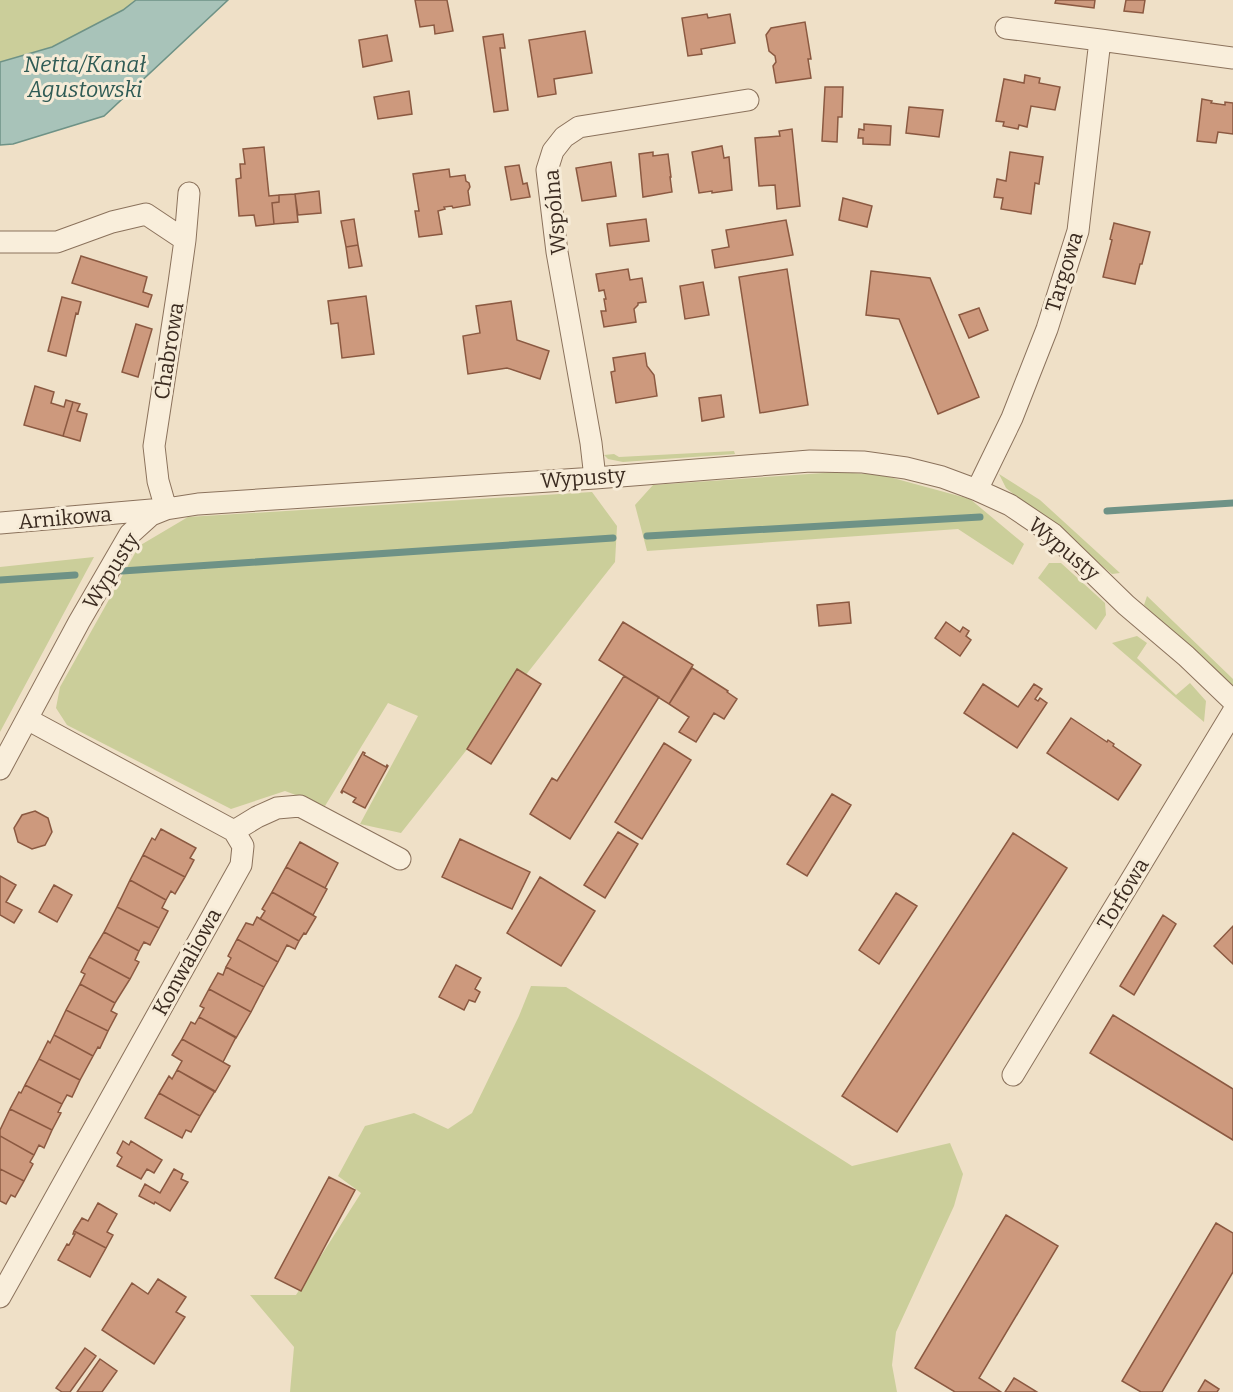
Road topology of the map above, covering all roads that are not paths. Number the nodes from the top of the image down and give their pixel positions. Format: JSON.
{"nodes":[{"id":1,"x":1006,"y":28,"type":"dead end"},
{"id":2,"x":1100,"y":40,"type":"junction"},
{"id":3,"x":1233,"y":57,"type":"edge"},
{"id":4,"x":748,"y":100,"type":"dead end"},
{"id":5,"x":189,"y":193,"type":"dead end"},
{"id":6,"x":185,"y":240,"type":"junction"},
{"id":7,"x":0,"y":242,"type":"edge"},
{"id":8,"x":595,"y":478,"type":"junction"},
{"id":9,"x":977,"y":490,"type":"junction"},
{"id":10,"x":166,"y":508,"type":"junction"},
{"id":11,"x":0,"y":523,"type":"edge"},
{"id":12,"x":1233,"y":701,"type":"edge"},
{"id":13,"x":1233,"y":712,"type":"edge"},
{"id":14,"x":27,"y":718,"type":"junction"},
{"id":15,"x":3,"y":757,"type":"edge"},
{"id":16,"x":234,"y":831,"type":"junction"},
{"id":17,"x":400,"y":859,"type":"dead end"},
{"id":18,"x":1013,"y":1075,"type":"dead end"},
{"id":19,"x":0,"y":1297,"type":"edge"}],
"edges":[{"from":1,"to":2,"type":"street"},
{"from":2,"to":3,"type":"street"},
{"from":2,"to":9,"type":"street","name":"Targowa"},
{"from":4,"to":8,"type":"street","name":"Wspólna"},
{"from":5,"to":6,"type":"street","name":"Chabrowa"},
{"from":6,"to":7,"type":"street"},
{"from":6,"to":10,"type":"street","name":"Chabrowa"},
{"from":8,"to":9,"type":"street","name":"Wypusty"},
{"from":8,"to":10,"type":"street","name":"Wypusty"},
{"from":9,"to":12,"type":"street","name":"Wypusty"},
{"from":10,"to":11,"type":"street","name":"Arnikowa"},
{"from":10,"to":14,"type":"street","name":"Wypusty"},
{"from":13,"to":18,"type":"street","name":"Torfowa"},
{"from":14,"to":15,"type":"street","name":"Wypusty"},
{"from":14,"to":16,"type":"street"},
{"from":16,"to":17,"type":"street"},
{"from":16,"to":19,"type":"street","name":"Konwaliowa"}]}
